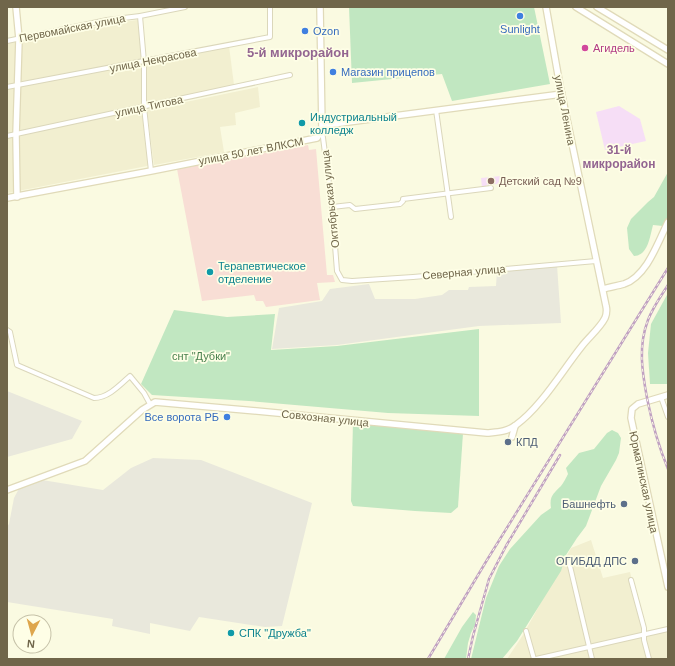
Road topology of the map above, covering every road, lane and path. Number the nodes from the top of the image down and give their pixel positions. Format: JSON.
{"nodes":[{"id":1,"x":16,"y":7,"type":"edge"},
{"id":2,"x":185,"y":7,"type":"edge"},
{"id":3,"x":270,"y":7,"type":"edge"},
{"id":4,"x":320,"y":7,"type":"edge"},
{"id":5,"x":546,"y":7,"type":"edge"},
{"id":6,"x":576,"y":7,"type":"edge"},
{"id":7,"x":597,"y":7,"type":"edge"},
{"id":8,"x":140,"y":16,"type":"junction"},
{"id":9,"x":19,"y":38,"type":"junction"},
{"id":10,"x":7,"y":41,"type":"edge"},
{"id":11,"x":668,"y":50,"type":"edge"},
{"id":12,"x":144,"y":62,"type":"junction"},
{"id":13,"x":668,"y":64,"type":"edge"},
{"id":14,"x":290,"y":75,"type":"dead end"},
{"id":15,"x":17,"y":86,"type":"junction"},
{"id":16,"x":7,"y":87,"type":"edge"},
{"id":17,"x":562,"y":94,"type":"junction"},
{"id":18,"x":144,"y":107,"type":"junction"},
{"id":19,"x":436,"y":110,"type":"junction"},
{"id":20,"x":322,"y":130,"type":"junction"},
{"id":21,"x":16,"y":135,"type":"junction"},
{"id":22,"x":7,"y":136,"type":"edge"},
{"id":23,"x":151,"y":171,"type":"junction"},
{"id":24,"x":491,"y":188,"type":"dead end"},
{"id":25,"x":447,"y":194,"type":"junction"},
{"id":26,"x":17,"y":197,"type":"junction"},
{"id":27,"x":7,"y":198,"type":"edge"},
{"id":28,"x":332,"y":206,"type":"junction"},
{"id":29,"x":451,"y":217,"type":"dead end"},
{"id":30,"x":668,"y":222,"type":"edge"},
{"id":31,"x":596,"y":261,"type":"junction"},
{"id":32,"x":337,"y":271,"type":"joint"},
{"id":33,"x":603,"y":289,"type":"junction"},
{"id":34,"x":606,"y":306,"type":"joint"},
{"id":35,"x":7,"y":330,"type":"edge"},
{"id":36,"x":668,"y":395,"type":"edge"},
{"id":37,"x":661,"y":397,"type":"junction"},
{"id":38,"x":150,"y":404,"type":"junction"},
{"id":39,"x":668,"y":417,"type":"edge"},
{"id":40,"x":515,"y":426,"type":"junction"},
{"id":41,"x":512,"y":437,"type":"dead end"},
{"id":42,"x":7,"y":490,"type":"edge"},
{"id":43,"x":569,"y":562,"type":"dead end"},
{"id":44,"x":631,"y":580,"type":"dead end"},
{"id":45,"x":668,"y":587,"type":"edge"},
{"id":46,"x":668,"y":629,"type":"edge"},
{"id":47,"x":526,"y":631,"type":"dead end"},
{"id":48,"x":645,"y":634,"type":"junction"},
{"id":49,"x":589,"y":647,"type":"junction"},
{"id":50,"x":535,"y":659,"type":"edge"},
{"id":51,"x":592,"y":659,"type":"edge"},
{"id":52,"x":649,"y":659,"type":"edge"}],
"edges":[{"from":1,"to":9,"type":"street"},
{"from":2,"to":8,"type":"street","name":"Первомайская улица"},
{"from":3,"to":12,"type":"street","name":"улица Некрасова"},
{"from":4,"to":20,"type":"street","name":"Октябрьская улица"},
{"from":5,"to":17,"type":"street","name":"улица Ленина"},
{"from":6,"to":13,"type":"street"},
{"from":7,"to":11,"type":"street"},
{"from":8,"to":9,"type":"street","name":"Первомайская улица"},
{"from":8,"to":12,"type":"street"},
{"from":9,"to":10,"type":"street","name":"Первомайская улица"},
{"from":9,"to":15,"type":"street"},
{"from":12,"to":15,"type":"street","name":"улица Некрасова"},
{"from":12,"to":18,"type":"street"},
{"from":14,"to":18,"type":"street","name":"улица Титова"},
{"from":15,"to":16,"type":"street","name":"улица Некрасова"},
{"from":15,"to":21,"type":"street"},
{"from":17,"to":19,"type":"street","name":"улица 50 лет ВЛКСМ"},
{"from":17,"to":31,"type":"street","name":"улица Ленина"},
{"from":18,"to":21,"type":"street","name":"улица Титова"},
{"from":18,"to":23,"type":"street"},
{"from":19,"to":20,"type":"street","name":"улица 50 лет ВЛКСМ"},
{"from":19,"to":25,"type":"street"},
{"from":20,"to":23,"type":"street","name":"улица 50 лет ВЛКСМ"},
{"from":20,"to":28,"type":"street","name":"Октябрьская улица"},
{"from":21,"to":22,"type":"street","name":"улица Титова"},
{"from":21,"to":26,"type":"street"},
{"from":23,"to":26,"type":"street","name":"улица 50 лет ВЛКСМ"},
{"from":24,"to":25,"type":"street"},
{"from":25,"to":28,"type":"street"},
{"from":25,"to":29,"type":"street"},
{"from":26,"to":27,"type":"street","name":"улица 50 лет ВЛКСМ"},
{"from":28,"to":32,"type":"street","name":"Октябрьская улица"},
{"from":30,"to":33,"type":"street"},
{"from":31,"to":32,"type":"street","name":"Северная улица"},
{"from":31,"to":33,"type":"street","name":"улица Ленина"},
{"from":33,"to":34,"type":"street","name":"улица Ленина"},
{"from":34,"to":40,"type":"street","name":"Совхозная улица"},
{"from":35,"to":38,"type":"street"},
{"from":36,"to":37,"type":"street"},
{"from":37,"to":39,"type":"street"},
{"from":37,"to":45,"type":"street","name":"Юрматинская улица"},
{"from":38,"to":40,"type":"street","name":"Совхозная улица"},
{"from":38,"to":42,"type":"street"},
{"from":40,"to":41,"type":"street"},
{"from":43,"to":49,"type":"street"},
{"from":44,"to":48,"type":"street"},
{"from":46,"to":48,"type":"street"},
{"from":47,"to":50,"type":"street"},
{"from":48,"to":49,"type":"street"},
{"from":48,"to":52,"type":"street"},
{"from":49,"to":50,"type":"street"},
{"from":49,"to":51,"type":"street"}]}
